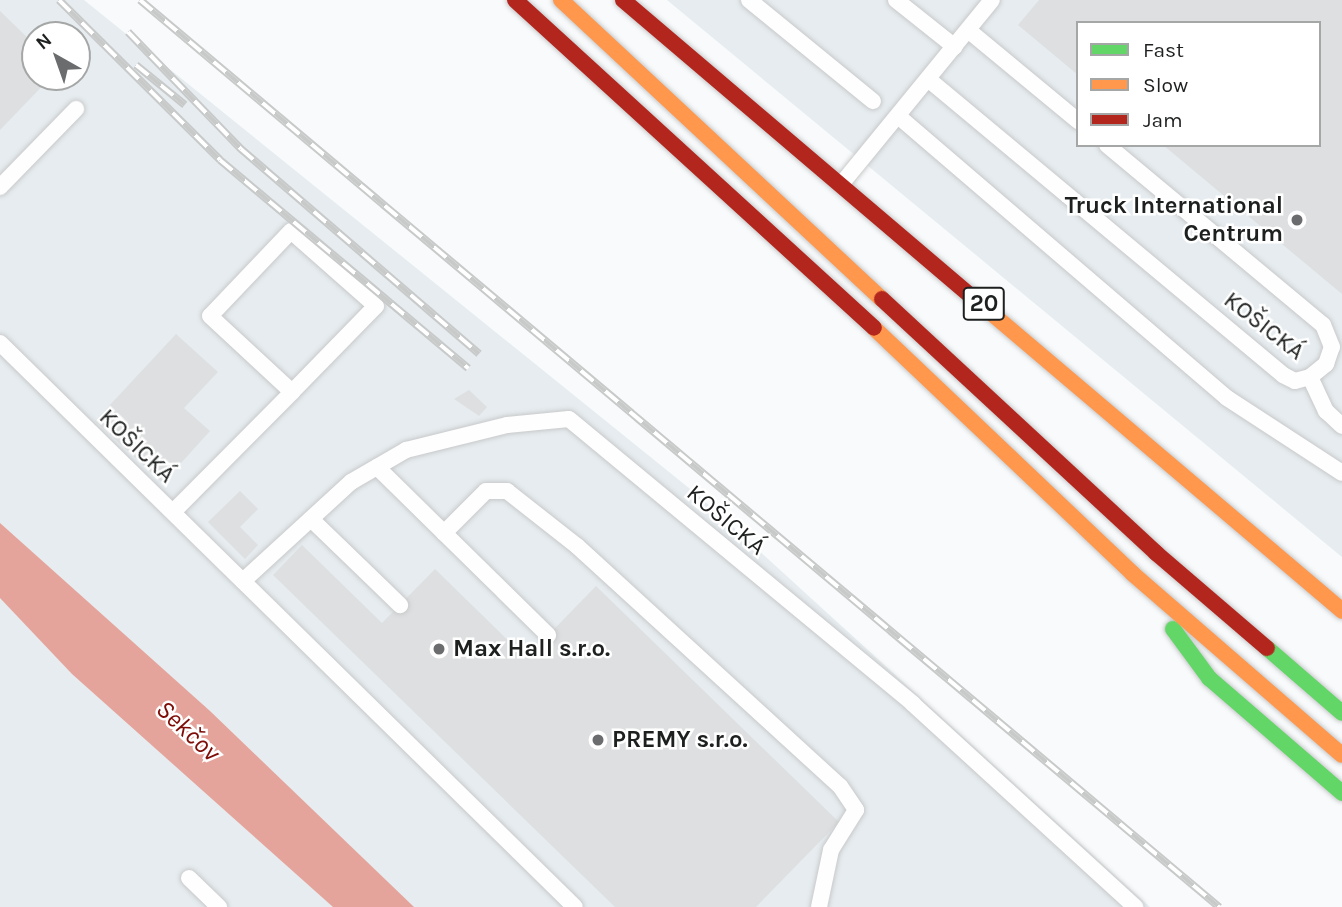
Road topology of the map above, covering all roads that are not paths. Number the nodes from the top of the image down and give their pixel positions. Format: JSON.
{"nodes":[{"id":1,"x":515,"y":0,"type":"edge"},
{"id":2,"x":561,"y":0,"type":"edge"},
{"id":3,"x":623,"y":0,"type":"edge"},
{"id":4,"x":749,"y":0,"type":"edge"},
{"id":5,"x":895,"y":0,"type":"edge"},
{"id":6,"x":992,"y":0,"type":"edge"},
{"id":7,"x":968,"y":30,"type":"junction"},
{"id":8,"x":955,"y":47,"type":"junction"},
{"id":9,"x":928,"y":79,"type":"junction"},
{"id":10,"x":873,"y":101,"type":"dead end"},
{"id":11,"x":76,"y":109,"type":"dead end"},
{"id":12,"x":898,"y":116,"type":"junction"},
{"id":13,"x":1076,"y":119,"type":"edge"},
{"id":14,"x":1109,"y":147,"type":"edge"},
{"id":15,"x":843,"y":182,"type":"junction"},
{"id":16,"x":0,"y":187,"type":"edge"},
{"id":17,"x":0,"y":343,"type":"edge"},
{"id":18,"x":1310,"y":377,"type":"junction"},
{"id":19,"x":292,"y":392,"type":"junction"},
{"id":20,"x":1342,"y":426,"type":"edge"},
{"id":21,"x":377,"y":467,"type":"junction"},
{"id":22,"x":1342,"y":473,"type":"edge"},
{"id":23,"x":173,"y":512,"type":"junction"},
{"id":24,"x":311,"y":519,"type":"junction"},
{"id":25,"x":444,"y":533,"type":"junction"},
{"id":26,"x":1133,"y":574,"type":"junction"},
{"id":27,"x":243,"y":581,"type":"junction"},
{"id":28,"x":400,"y":605,"type":"dead end"},
{"id":29,"x":1342,"y":611,"type":"edge"},
{"id":30,"x":548,"y":635,"type":"dead end"},
{"id":31,"x":1342,"y":713,"type":"edge"},
{"id":32,"x":1342,"y":755,"type":"edge"},
{"id":33,"x":1342,"y":793,"type":"edge"},
{"id":34,"x":189,"y":878,"type":"dead end"},
{"id":35,"x":219,"y":907,"type":"edge"},
{"id":36,"x":575,"y":907,"type":"edge"},
{"id":37,"x":819,"y":907,"type":"edge"},
{"id":38,"x":1135,"y":907,"type":"edge"}],
"edges":[{"from":1,"to":26,"type":"main road"},
{"from":2,"to":31,"type":"main road"},
{"from":3,"to":15,"type":"main road","number":"20"},
{"from":4,"to":10,"type":"lane"},
{"from":5,"to":8,"type":"lane"},
{"from":6,"to":7,"type":"lane"},
{"from":7,"to":8,"type":"lane"},
{"from":7,"to":13,"type":"lane"},
{"from":8,"to":9,"type":"lane"},
{"from":9,"to":12,"type":"lane"},
{"from":9,"to":18,"type":"lane","name":"KOŠICKÁ"},
{"from":11,"to":16,"type":"lane"},
{"from":12,"to":15,"type":"lane"},
{"from":12,"to":22,"type":"lane"},
{"from":14,"to":18,"type":"lane","name":"KOŠICKÁ"},
{"from":15,"to":29,"type":"main road","number":"20"},
{"from":17,"to":23,"type":"lane","name":"KOŠICKÁ"},
{"from":18,"to":20,"type":"lane"},
{"from":19,"to":19,"type":"lane"},
{"from":19,"to":23,"type":"lane"},
{"from":21,"to":24,"type":"lane","name":"KOŠICKÁ"},
{"from":21,"to":25,"type":"lane"},
{"from":21,"to":38,"type":"lane","name":"KOŠICKÁ"},
{"from":23,"to":27,"type":"lane","name":"KOŠICKÁ"},
{"from":24,"to":27,"type":"lane","name":"KOŠICKÁ"},
{"from":24,"to":28,"type":"lane"},
{"from":25,"to":30,"type":"lane"},
{"from":25,"to":37,"type":"lane"},
{"from":26,"to":32,"type":"main road"},
{"from":26,"to":33,"type":"main road"},
{"from":27,"to":36,"type":"lane","name":"KOŠICKÁ"},
{"from":34,"to":35,"type":"lane"}]}
